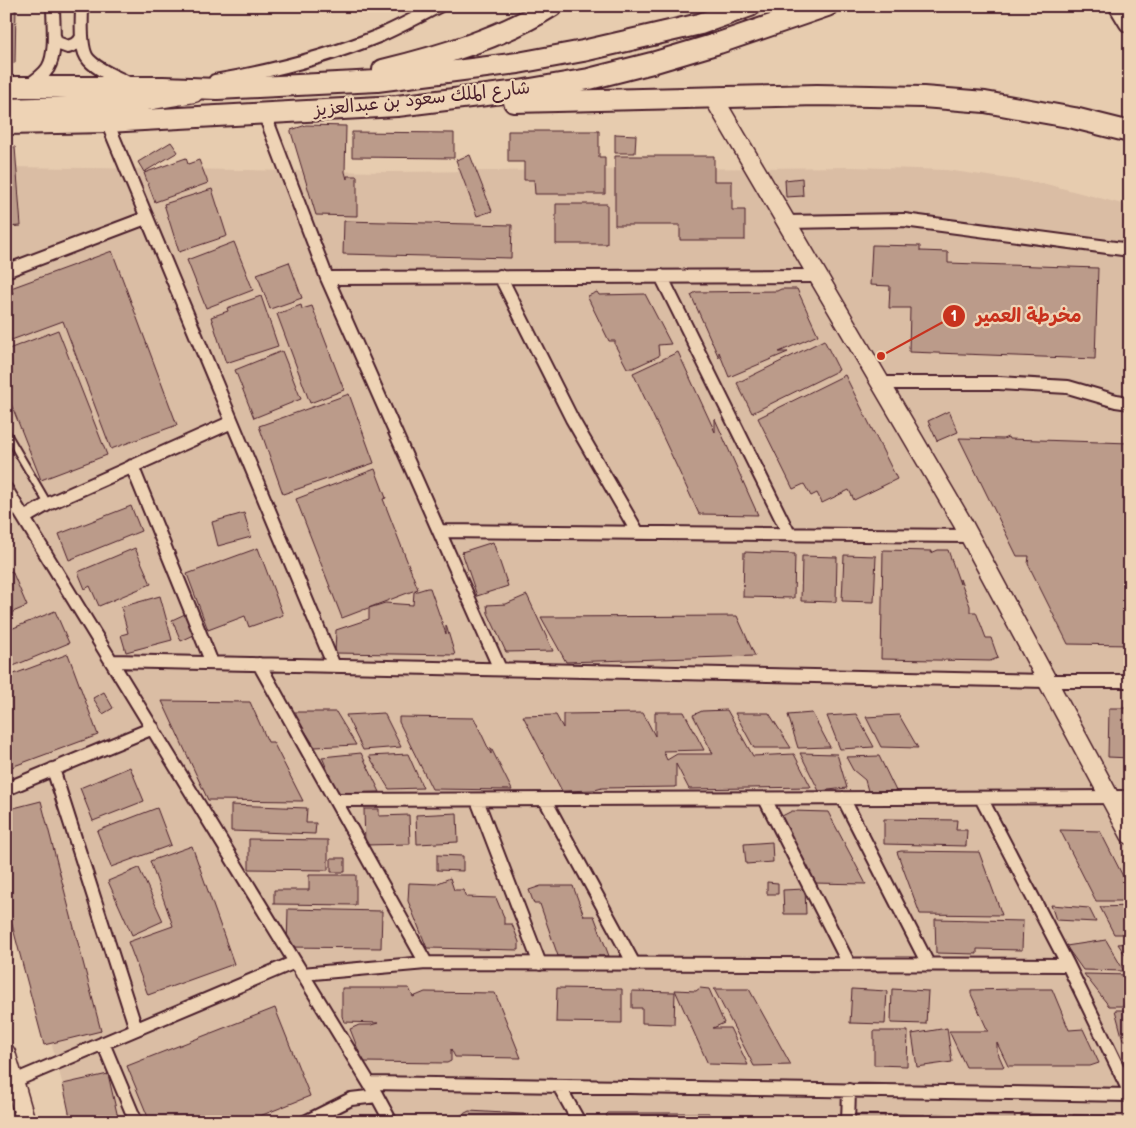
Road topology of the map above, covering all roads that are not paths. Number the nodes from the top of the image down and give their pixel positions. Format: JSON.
{"nodes":[{"id":1,"x":53,"y":6,"type":"edge"},
{"id":2,"x":82,"y":6,"type":"edge"},
{"id":3,"x":439,"y":6,"type":"edge"},
{"id":4,"x":552,"y":6,"type":"edge"},
{"id":5,"x":750,"y":6,"type":"edge"},
{"id":6,"x":827,"y":6,"type":"edge"},
{"id":7,"x":1121,"y":6,"type":"edge"},
{"id":8,"x":1130,"y":20,"type":"edge"},
{"id":9,"x":54,"y":36,"type":"junction"},
{"id":10,"x":82,"y":37,"type":"junction"},
{"id":11,"x":276,"y":85,"type":"junction"},
{"id":12,"x":134,"y":86,"type":"junction"},
{"id":13,"x":163,"y":86,"type":"junction"},
{"id":14,"x":16,"y":87,"type":"edge"},
{"id":15,"x":217,"y":89,"type":"junction"},
{"id":16,"x":713,"y":97,"type":"junction"},
{"id":17,"x":397,"y":106,"type":"junction"},
{"id":18,"x":6,"y":108,"type":"edge"},
{"id":19,"x":264,"y":113,"type":"junction"},
{"id":20,"x":107,"y":122,"type":"junction"},
{"id":21,"x":6,"y":124,"type":"edge"},
{"id":22,"x":1130,"y":132,"type":"edge"},
{"id":23,"x":146,"y":218,"type":"junction"},
{"id":24,"x":786,"y":222,"type":"junction"},
{"id":25,"x":1130,"y":250,"type":"edge"},
{"id":26,"x":6,"y":271,"type":"edge"},
{"id":27,"x":500,"y":276,"type":"junction"},
{"id":28,"x":661,"y":276,"type":"junction"},
{"id":29,"x":817,"y":276,"type":"junction"},
{"id":30,"x":327,"y":278,"type":"junction"},
{"id":31,"x":880,"y":383,"type":"junction"},
{"id":32,"x":1130,"y":403,"type":"edge"},
{"id":33,"x":232,"y":422,"type":"junction"},
{"id":34,"x":6,"y":432,"type":"edge"},
{"id":35,"x":132,"y":466,"type":"junction"},
{"id":36,"x":6,"y":489,"type":"edge"},
{"id":37,"x":48,"y":504,"type":"junction"},
{"id":38,"x":24,"y":518,"type":"junction"},
{"id":39,"x":439,"y":531,"type":"junction"},
{"id":40,"x":638,"y":533,"type":"junction"},
{"id":41,"x":789,"y":534,"type":"junction"},
{"id":42,"x":969,"y":536,"type":"junction"},
{"id":43,"x":112,"y":661,"type":"junction"},
{"id":44,"x":212,"y":663,"type":"junction"},
{"id":45,"x":259,"y":664,"type":"junction"},
{"id":46,"x":334,"y":666,"type":"junction"},
{"id":47,"x":500,"y":669,"type":"junction"},
{"id":48,"x":1047,"y":681,"type":"junction"},
{"id":49,"x":1130,"y":681,"type":"edge"},
{"id":50,"x":153,"y":728,"type":"junction"},
{"id":51,"x":53,"y":770,"type":"junction"},
{"id":52,"x":6,"y":789,"type":"edge"},
{"id":53,"x":843,"y":798,"type":"junction"},
{"id":54,"x":981,"y":798,"type":"junction"},
{"id":55,"x":1110,"y":798,"type":"junction"},
{"id":56,"x":1130,"y":798,"type":"edge"},
{"id":57,"x":765,"y":799,"type":"junction"},
{"id":58,"x":335,"y":800,"type":"junction"},
{"id":59,"x":477,"y":800,"type":"junction"},
{"id":60,"x":545,"y":800,"type":"junction"},
{"id":61,"x":1130,"y":835,"type":"edge"},
{"id":62,"x":295,"y":962,"type":"junction"},
{"id":63,"x":426,"y":964,"type":"junction"},
{"id":64,"x":540,"y":964,"type":"junction"},
{"id":65,"x":634,"y":964,"type":"junction"},
{"id":66,"x":849,"y":964,"type":"junction"},
{"id":67,"x":928,"y":964,"type":"junction"},
{"id":68,"x":1068,"y":965,"type":"junction"},
{"id":69,"x":302,"y":974,"type":"junction"},
{"id":70,"x":136,"y":1029,"type":"junction"},
{"id":71,"x":103,"y":1043,"type":"junction"},
{"id":72,"x":6,"y":1053,"type":"edge"},
{"id":73,"x":14,"y":1081,"type":"junction"},
{"id":74,"x":369,"y":1083,"type":"junction"},
{"id":75,"x":559,"y":1086,"type":"junction"},
{"id":76,"x":849,"y":1090,"type":"junction"},
{"id":77,"x":1130,"y":1094,"type":"edge"},
{"id":78,"x":377,"y":1096,"type":"junction"},
{"id":79,"x":26,"y":1122,"type":"edge"},
{"id":80,"x":136,"y":1122,"type":"edge"},
{"id":81,"x":305,"y":1122,"type":"edge"},
{"id":82,"x":391,"y":1122,"type":"edge"},
{"id":83,"x":579,"y":1122,"type":"edge"},
{"id":84,"x":848,"y":1122,"type":"edge"}],
"edges":[{"from":1,"to":9,"type":"street"},
{"from":2,"to":10,"type":"street"},
{"from":3,"to":13,"type":"street"},
{"from":4,"to":11,"type":"main road"},
{"from":5,"to":11,"type":"main road","name":"شارع الملك سعود بن عبدالعزيز"},
{"from":6,"to":17,"type":"main road","name":"شارع الملك سعود بن عبدالعزيز"},
{"from":7,"to":8,"type":"highway"},
{"from":9,"to":10,"type":"street"},
{"from":9,"to":14,"type":"street"},
{"from":10,"to":12,"type":"street"},
{"from":11,"to":15,"type":"main road","name":"شارع الملك سعود بن عبدالعزيز"},
{"from":12,"to":13,"type":"main road","name":"شارع الملك سعود بن عبدالعزيز"},
{"from":12,"to":14,"type":"main road","name":"شارع الملك سعود بن عبدالعزيز"},
{"from":13,"to":15,"type":"main road","name":"شارع الملك سعود بن عبدالعزيز"},
{"from":15,"to":18,"type":"street"},
{"from":16,"to":17,"type":"main road"},
{"from":16,"to":22,"type":"main road"},
{"from":16,"to":24,"type":"street"},
{"from":17,"to":19,"type":"main road","name":"شارع الملك سعود بن عبدالعزيز"},
{"from":19,"to":20,"type":"main road","name":"شارع الملك سعود بن عبدالعزيز"},
{"from":19,"to":30,"type":"street"},
{"from":20,"to":21,"type":"main road","name":"شارع الملك سعود بن عبدالعزيز"},
{"from":20,"to":23,"type":"street"},
{"from":23,"to":26,"type":"street"},
{"from":23,"to":33,"type":"street"},
{"from":24,"to":25,"type":"street"},
{"from":24,"to":29,"type":"street"},
{"from":27,"to":28,"type":"street"},
{"from":27,"to":30,"type":"street"},
{"from":27,"to":40,"type":"street"},
{"from":28,"to":29,"type":"street"},
{"from":28,"to":41,"type":"street"},
{"from":29,"to":31,"type":"street"},
{"from":30,"to":39,"type":"street"},
{"from":31,"to":32,"type":"street"},
{"from":31,"to":42,"type":"street"},
{"from":33,"to":35,"type":"street"},
{"from":33,"to":46,"type":"street"},
{"from":34,"to":37,"type":"lane"},
{"from":35,"to":37,"type":"street"},
{"from":35,"to":44,"type":"street"},
{"from":36,"to":38,"type":"street"},
{"from":37,"to":38,"type":"street"},
{"from":38,"to":43,"type":"street"},
{"from":39,"to":40,"type":"street"},
{"from":39,"to":47,"type":"street"},
{"from":40,"to":41,"type":"street"},
{"from":41,"to":42,"type":"street"},
{"from":42,"to":48,"type":"street"},
{"from":43,"to":44,"type":"street"},
{"from":43,"to":50,"type":"street"},
{"from":44,"to":45,"type":"street"},
{"from":45,"to":46,"type":"street"},
{"from":45,"to":58,"type":"street"},
{"from":46,"to":47,"type":"street"},
{"from":47,"to":48,"type":"street"},
{"from":48,"to":49,"type":"street"},
{"from":48,"to":55,"type":"street"},
{"from":50,"to":51,"type":"street"},
{"from":50,"to":62,"type":"street"},
{"from":51,"to":52,"type":"street"},
{"from":51,"to":70,"type":"street"},
{"from":53,"to":54,"type":"street"},
{"from":53,"to":57,"type":"street"},
{"from":53,"to":67,"type":"street"},
{"from":54,"to":55,"type":"street"},
{"from":54,"to":68,"type":"street"},
{"from":55,"to":56,"type":"street"},
{"from":55,"to":61,"type":"street"},
{"from":57,"to":60,"type":"street"},
{"from":57,"to":66,"type":"street"},
{"from":58,"to":59,"type":"street"},
{"from":58,"to":63,"type":"street"},
{"from":59,"to":60,"type":"street"},
{"from":59,"to":64,"type":"street"},
{"from":60,"to":65,"type":"street"},
{"from":62,"to":69,"type":"street"},
{"from":62,"to":70,"type":"street"},
{"from":63,"to":64,"type":"street"},
{"from":63,"to":69,"type":"street"},
{"from":64,"to":65,"type":"street"},
{"from":65,"to":66,"type":"street"},
{"from":66,"to":67,"type":"street"},
{"from":67,"to":68,"type":"street"},
{"from":68,"to":77,"type":"street"},
{"from":69,"to":74,"type":"street"},
{"from":70,"to":71,"type":"street"},
{"from":71,"to":73,"type":"street"},
{"from":71,"to":80,"type":"street"},
{"from":72,"to":73,"type":"street"},
{"from":73,"to":79,"type":"street"},
{"from":74,"to":75,"type":"street"},
{"from":74,"to":78,"type":"street"},
{"from":75,"to":76,"type":"street"},
{"from":75,"to":83,"type":"street"},
{"from":76,"to":77,"type":"street"},
{"from":76,"to":84,"type":"street"},
{"from":78,"to":81,"type":"street"},
{"from":78,"to":82,"type":"street"}]}
